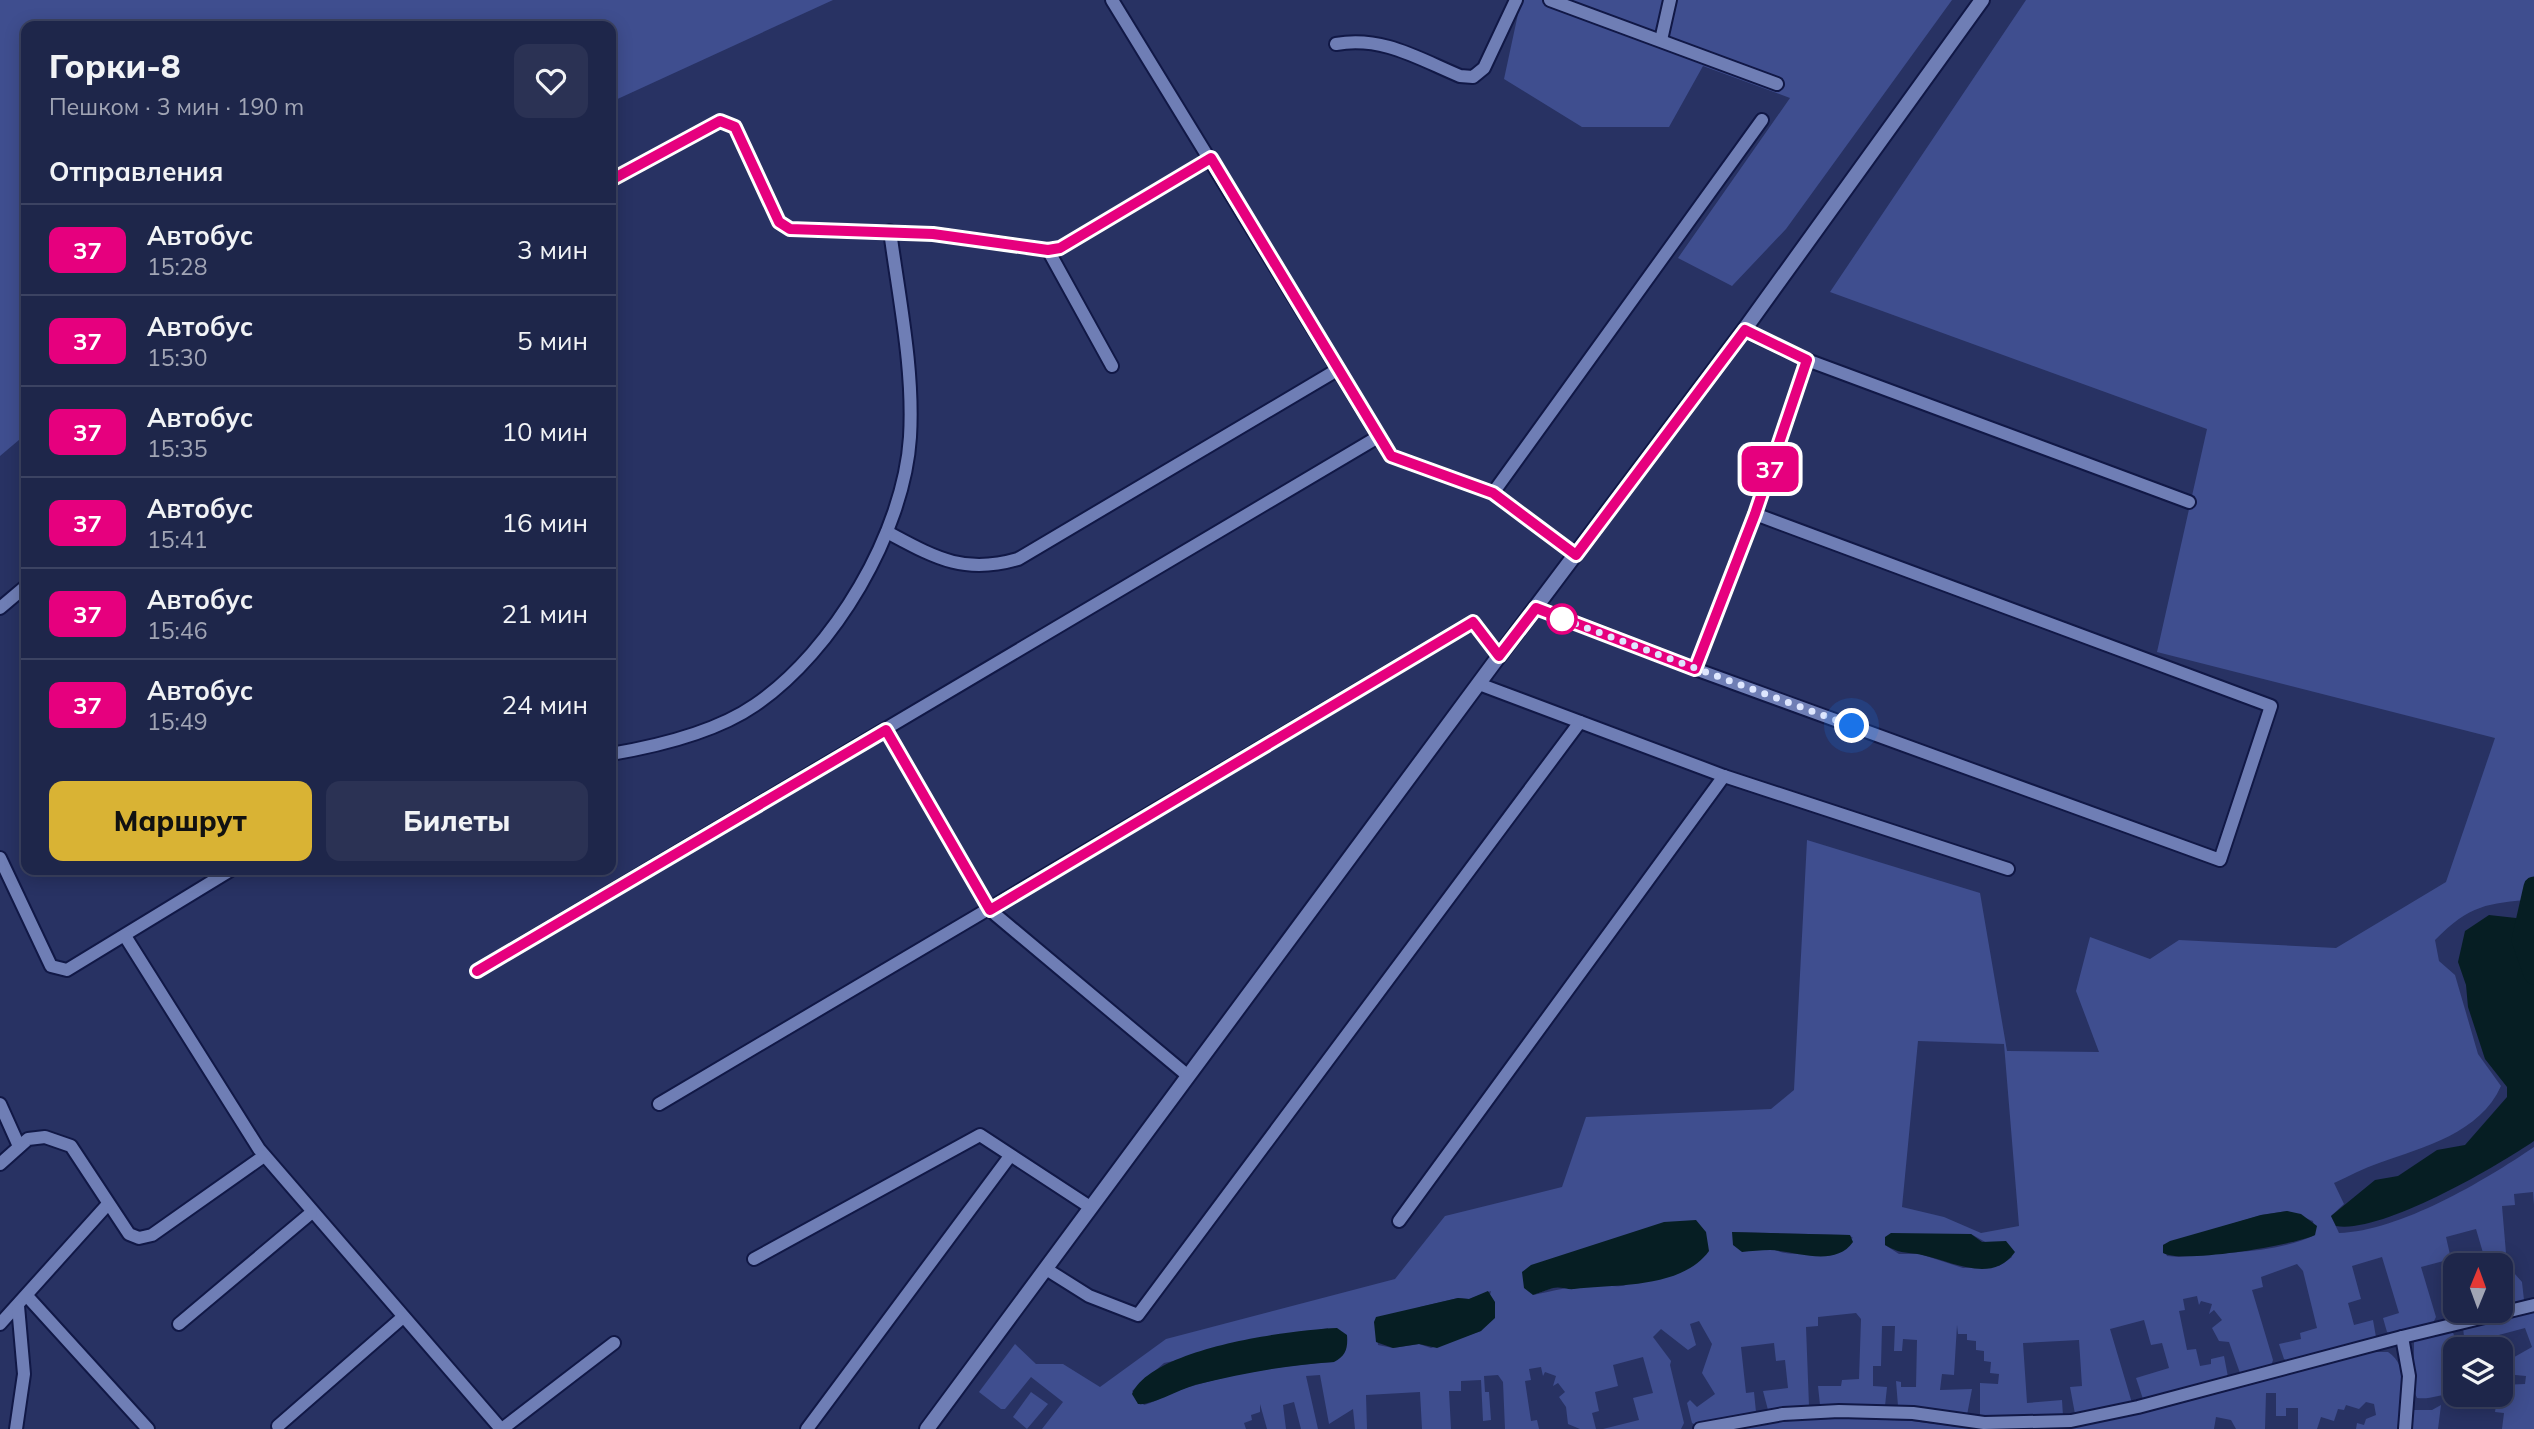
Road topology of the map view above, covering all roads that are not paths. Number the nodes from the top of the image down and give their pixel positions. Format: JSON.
{"nodes":[{"id":1,"x":1112,"y":0,"type":"edge"},
{"id":2,"x":1516,"y":0,"type":"edge"},
{"id":3,"x":1550,"y":0,"type":"edge"},
{"id":4,"x":1670,"y":0,"type":"edge"},
{"id":5,"x":1982,"y":0,"type":"edge"},
{"id":6,"x":1661,"y":40,"type":"junction"},
{"id":7,"x":1336,"y":44,"type":"dead end"},
{"id":8,"x":1777,"y":84,"type":"dead end"},
{"id":9,"x":1762,"y":120,"type":"dead end"},
{"id":10,"x":1211,"y":158,"type":"junction"},
{"id":11,"x":616,"y":177,"type":"edge"},
{"id":12,"x":890,"y":231,"type":"junction"},
{"id":13,"x":1048,"y":250,"type":"junction"},
{"id":14,"x":1745,"y":330,"type":"junction"},
{"id":15,"x":1807,"y":360,"type":"junction"},
{"id":16,"x":1112,"y":366,"type":"dead end"},
{"id":17,"x":1338,"y":370,"type":"junction"},
{"id":18,"x":1378,"y":438,"type":"junction"},
{"id":19,"x":1493,"y":493,"type":"junction"},
{"id":20,"x":2189,"y":502,"type":"dead end"},
{"id":21,"x":1755,"y":514,"type":"junction"},
{"id":22,"x":887,"y":532,"type":"junction"},
{"id":23,"x":1576,"y":555,"type":"junction"},
{"id":24,"x":21,"y":590,"type":"edge"},
{"id":25,"x":0,"y":608,"type":"edge"},
{"id":26,"x":1536,"y":608,"type":"junction"},
{"id":27,"x":1499,"y":656,"type":"junction"},
{"id":28,"x":1695,"y":669,"type":"junction"},
{"id":29,"x":1479,"y":684,"type":"junction"},
{"id":30,"x":1580,"y":722,"type":"junction"},
{"id":31,"x":886,"y":730,"type":"junction"},
{"id":32,"x":616,"y":753,"type":"edge"},
{"id":33,"x":1724,"y":776,"type":"junction"},
{"id":34,"x":0,"y":858,"type":"edge"},
{"id":35,"x":2008,"y":869,"type":"dead end"},
{"id":36,"x":223,"y":875,"type":"edge"},
{"id":37,"x":990,"y":910,"type":"junction"},
{"id":38,"x":125,"y":936,"type":"junction"},
{"id":39,"x":477,"y":971,"type":"dead end"},
{"id":40,"x":1187,"y":1075,"type":"junction"},
{"id":41,"x":0,"y":1104,"type":"edge"},
{"id":42,"x":659,"y":1104,"type":"dead end"},
{"id":43,"x":18,"y":1144,"type":"junction"},
{"id":44,"x":264,"y":1156,"type":"junction"},
{"id":45,"x":1010,"y":1156,"type":"junction"},
{"id":46,"x":0,"y":1164,"type":"edge"},
{"id":47,"x":108,"y":1204,"type":"junction"},
{"id":48,"x":1090,"y":1207,"type":"junction"},
{"id":49,"x":311,"y":1213,"type":"junction"},
{"id":50,"x":1399,"y":1222,"type":"dead end"},
{"id":51,"x":754,"y":1259,"type":"dead end"},
{"id":52,"x":1046,"y":1269,"type":"junction"},
{"id":53,"x":27,"y":1296,"type":"junction"},
{"id":54,"x":2534,"y":1305,"type":"edge"},
{"id":55,"x":18,"y":1306,"type":"junction"},
{"id":56,"x":403,"y":1317,"type":"junction"},
{"id":57,"x":0,"y":1324,"type":"edge"},
{"id":58,"x":179,"y":1324,"type":"dead end"},
{"id":59,"x":2402,"y":1337,"type":"junction"},
{"id":60,"x":614,"y":1343,"type":"dead end"},
{"id":61,"x":278,"y":1426,"type":"dead end"},
{"id":62,"x":16,"y":1429,"type":"edge"},
{"id":63,"x":148,"y":1429,"type":"edge"},
{"id":64,"x":501,"y":1429,"type":"edge"},
{"id":65,"x":807,"y":1429,"type":"edge"},
{"id":66,"x":926,"y":1429,"type":"edge"},
{"id":67,"x":1700,"y":1429,"type":"edge"},
{"id":68,"x":2405,"y":1429,"type":"edge"}],
"edges":[{"from":1,"to":10,"type":"street"},
{"from":2,"to":7,"type":"street"},
{"from":3,"to":6,"type":"street"},
{"from":4,"to":6,"type":"street"},
{"from":5,"to":14,"type":"street"},
{"from":6,"to":8,"type":"street"},
{"from":9,"to":19,"type":"street"},
{"from":10,"to":13,"type":"street"},
{"from":10,"to":17,"type":"street"},
{"from":11,"to":12,"type":"street"},
{"from":12,"to":13,"type":"street"},
{"from":12,"to":22,"type":"street"},
{"from":13,"to":16,"type":"street"},
{"from":14,"to":15,"type":"street"},
{"from":14,"to":23,"type":"street"},
{"from":15,"to":20,"type":"street"},
{"from":15,"to":21,"type":"street"},
{"from":17,"to":18,"type":"street"},
{"from":17,"to":22,"type":"street"},
{"from":18,"to":19,"type":"street"},
{"from":18,"to":31,"type":"street"},
{"from":19,"to":23,"type":"street"},
{"from":21,"to":28,"type":"street"},
{"from":21,"to":28,"type":"street"},
{"from":22,"to":32,"type":"street"},
{"from":23,"to":26,"type":"street"},
{"from":24,"to":25,"type":"street"},
{"from":26,"to":27,"type":"street"},
{"from":26,"to":28,"type":"street"},
{"from":27,"to":29,"type":"street"},
{"from":27,"to":37,"type":"street"},
{"from":29,"to":30,"type":"street"},
{"from":29,"to":40,"type":"street"},
{"from":30,"to":33,"type":"street"},
{"from":30,"to":52,"type":"street"},
{"from":31,"to":37,"type":"street"},
{"from":31,"to":39,"type":"street"},
{"from":33,"to":35,"type":"street"},
{"from":33,"to":50,"type":"street"},
{"from":34,"to":38,"type":"street"},
{"from":36,"to":38,"type":"street"},
{"from":37,"to":40,"type":"street"},
{"from":37,"to":42,"type":"street"},
{"from":38,"to":44,"type":"street"},
{"from":40,"to":48,"type":"street"},
{"from":41,"to":43,"type":"street"},
{"from":43,"to":46,"type":"street"},
{"from":43,"to":47,"type":"street"},
{"from":44,"to":47,"type":"street"},
{"from":44,"to":49,"type":"street"},
{"from":45,"to":48,"type":"street"},
{"from":45,"to":51,"type":"street"},
{"from":45,"to":65,"type":"street"},
{"from":47,"to":53,"type":"street"},
{"from":48,"to":52,"type":"street"},
{"from":49,"to":56,"type":"street"},
{"from":49,"to":58,"type":"street"},
{"from":52,"to":66,"type":"street"},
{"from":53,"to":55,"type":"street"},
{"from":53,"to":63,"type":"street"},
{"from":54,"to":59,"type":"street"},
{"from":55,"to":57,"type":"street"},
{"from":55,"to":62,"type":"street"},
{"from":56,"to":61,"type":"street"},
{"from":56,"to":64,"type":"street"},
{"from":59,"to":67,"type":"street"},
{"from":59,"to":68,"type":"street"},
{"from":60,"to":64,"type":"street"}]}
